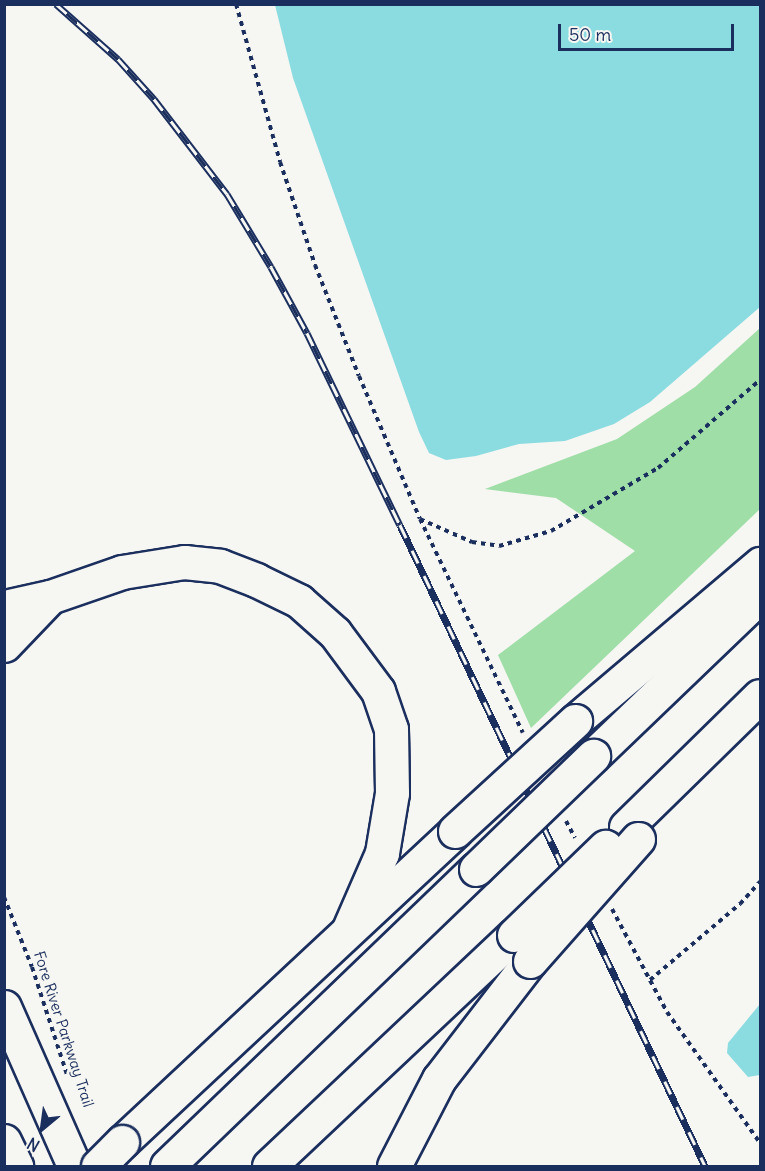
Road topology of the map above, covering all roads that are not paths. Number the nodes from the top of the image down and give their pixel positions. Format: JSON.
{"nodes":[{"id":1,"x":760,"y":564,"type":"edge"},
{"id":2,"x":760,"y":596,"type":"edge"},
{"id":3,"x":50,"y":597,"type":"junction"},
{"id":4,"x":4,"y":607,"type":"edge"},
{"id":5,"x":4,"y":645,"type":"edge"},
{"id":6,"x":760,"y":697,"type":"edge"},
{"id":7,"x":349,"y":929,"type":"junction"},
{"id":8,"x":522,"y":948,"type":"junction"},
{"id":9,"x":4,"y":1007,"type":"edge"},
{"id":10,"x":4,"y":1141,"type":"edge"},
{"id":11,"x":16,"y":1167,"type":"edge"},
{"id":12,"x":74,"y":1167,"type":"edge"},
{"id":13,"x":98,"y":1167,"type":"edge"},
{"id":14,"x":167,"y":1167,"type":"edge"},
{"id":15,"x":269,"y":1167,"type":"edge"},
{"id":16,"x":394,"y":1167,"type":"edge"}],
"edges":[{"from":1,"to":7,"type":"main road","bridge":true},
{"from":2,"to":14,"type":"main road","bridge":true},
{"from":3,"to":4,"type":"main road"},
{"from":3,"to":5,"type":"main road"},
{"from":3,"to":7,"type":"main road"},
{"from":6,"to":8,"type":"main road","bridge":true},
{"from":7,"to":13,"type":"main road","bridge":true},
{"from":8,"to":15,"type":"main road"},
{"from":8,"to":16,"type":"main road"},
{"from":9,"to":12,"type":"main road"},
{"from":10,"to":11,"type":"main road"}]}
